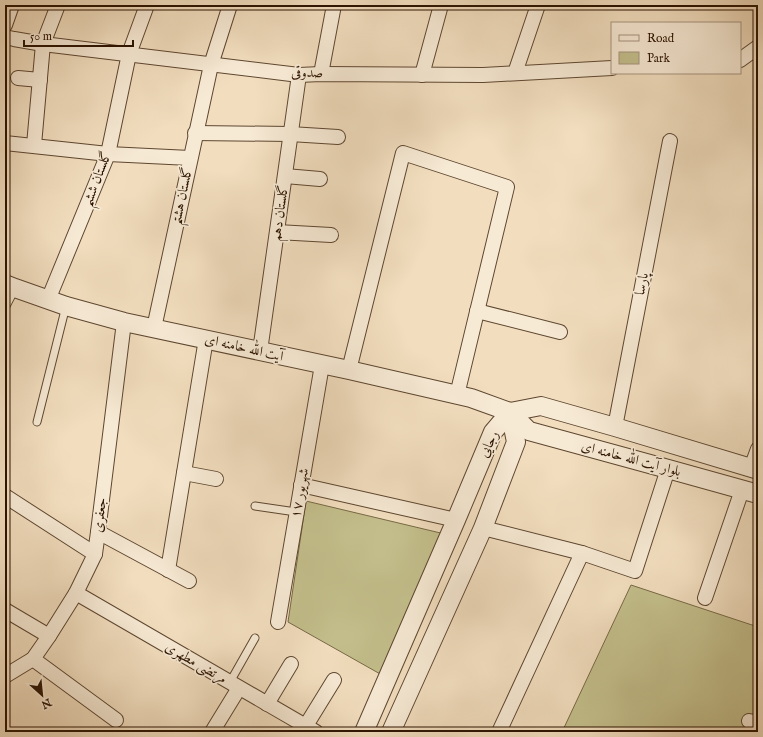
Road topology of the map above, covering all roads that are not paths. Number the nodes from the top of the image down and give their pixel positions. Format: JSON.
{"nodes":[{"id":1,"x":12,"y":5,"type":"edge"},
{"id":2,"x":58,"y":5,"type":"edge"},
{"id":3,"x":148,"y":5,"type":"edge"},
{"id":4,"x":230,"y":5,"type":"edge"},
{"id":5,"x":334,"y":5,"type":"edge"},
{"id":6,"x":441,"y":5,"type":"edge"},
{"id":7,"x":538,"y":5,"type":"edge"},
{"id":8,"x":5,"y":25,"type":"edge"},
{"id":9,"x":5,"y":37,"type":"edge"},
{"id":10,"x":43,"y":44,"type":"junction"},
{"id":11,"x":758,"y":47,"type":"edge"},
{"id":12,"x":129,"y":54,"type":"junction"},
{"id":13,"x":741,"y":59,"type":"edge"},
{"id":14,"x":211,"y":65,"type":"junction"},
{"id":15,"x":611,"y":68,"type":"edge"},
{"id":16,"x":515,"y":73,"type":"junction"},
{"id":17,"x":321,"y":74,"type":"junction"},
{"id":18,"x":299,"y":75,"type":"junction"},
{"id":19,"x":422,"y":75,"type":"junction"},
{"id":20,"x":18,"y":78,"type":"dead end"},
{"id":21,"x":40,"y":80,"type":"junction"},
{"id":22,"x":196,"y":133,"type":"junction"},
{"id":23,"x":290,"y":134,"type":"junction"},
{"id":24,"x":338,"y":137,"type":"dead end"},
{"id":25,"x":670,"y":141,"type":"dead end"},
{"id":26,"x":5,"y":143,"type":"edge"},
{"id":27,"x":34,"y":146,"type":"junction"},
{"id":28,"x":108,"y":154,"type":"junction"},
{"id":29,"x":190,"y":158,"type":"junction"},
{"id":30,"x":285,"y":176,"type":"junction"},
{"id":31,"x":320,"y":179,"type":"dead end"},
{"id":32,"x":277,"y":232,"type":"junction"},
{"id":33,"x":331,"y":235,"type":"dead end"},
{"id":34,"x":10,"y":286,"type":"edge"},
{"id":35,"x":48,"y":300,"type":"junction"},
{"id":36,"x":66,"y":306,"type":"junction"},
{"id":37,"x":5,"y":308,"type":"edge"},
{"id":38,"x":477,"y":311,"type":"junction"},
{"id":39,"x":124,"y":322,"type":"junction"},
{"id":40,"x":154,"y":328,"type":"junction"},
{"id":41,"x":560,"y":332,"type":"dead end"},
{"id":42,"x":206,"y":339,"type":"junction"},
{"id":43,"x":260,"y":351,"type":"junction"},
{"id":44,"x":322,"y":365,"type":"junction"},
{"id":45,"x":349,"y":370,"type":"junction"},
{"id":46,"x":457,"y":395,"type":"junction"},
{"id":47,"x":486,"y":404,"type":"joint"},
{"id":48,"x":510,"y":412,"type":"junction"},
{"id":49,"x":37,"y":422,"type":"dead end"},
{"id":50,"x":615,"y":427,"type":"junction"},
{"id":51,"x":758,"y":449,"type":"edge"},
{"id":52,"x":668,"y":468,"type":"junction"},
{"id":53,"x":755,"y":469,"type":"edge"},
{"id":54,"x":184,"y":473,"type":"junction"},
{"id":55,"x":216,"y":479,"type":"dead end"},
{"id":56,"x":301,"y":485,"type":"junction"},
{"id":57,"x":750,"y":492,"type":"edge"},
{"id":58,"x":5,"y":496,"type":"edge"},
{"id":59,"x":254,"y":506,"type":"dead end"},
{"id":60,"x":296,"y":512,"type":"junction"},
{"id":61,"x":456,"y":520,"type":"junction"},
{"id":62,"x":483,"y":528,"type":"junction"},
{"id":63,"x":98,"y":532,"type":"junction"},
{"id":64,"x":582,"y":553,"type":"junction"},
{"id":65,"x":95,"y":554,"type":"junction"},
{"id":66,"x":168,"y":570,"type":"junction"},
{"id":67,"x":189,"y":581,"type":"dead end"},
{"id":68,"x":76,"y":593,"type":"junction"},
{"id":69,"x":706,"y":598,"type":"dead end"},
{"id":70,"x":5,"y":610,"type":"edge"},
{"id":71,"x":278,"y":622,"type":"dead end"},
{"id":72,"x":49,"y":636,"type":"junction"},
{"id":73,"x":255,"y":638,"type":"dead end"},
{"id":74,"x":34,"y":660,"type":"junction"},
{"id":75,"x":291,"y":664,"type":"dead end"},
{"id":76,"x":5,"y":676,"type":"edge"},
{"id":77,"x":334,"y":680,"type":"dead end"},
{"id":78,"x":234,"y":685,"type":"junction"},
{"id":79,"x":267,"y":704,"type":"junction"},
{"id":80,"x":116,"y":720,"type":"dead end"},
{"id":81,"x":308,"y":730,"type":"edge"},
{"id":82,"x":212,"y":732,"type":"edge"},
{"id":83,"x":364,"y":732,"type":"edge"},
{"id":84,"x":391,"y":732,"type":"edge"},
{"id":85,"x":499,"y":732,"type":"edge"}],
"edges":[{"from":1,"to":8,"type":"street"},
{"from":2,"to":10,"type":"street"},
{"from":3,"to":12,"type":"street","name":"گلستان ششم"},
{"from":4,"to":14,"type":"street","name":"گلستان هشتم"},
{"from":5,"to":17,"type":"street"},
{"from":6,"to":19,"type":"street"},
{"from":7,"to":16,"type":"street"},
{"from":9,"to":10,"type":"street","name":"صدوقی"},
{"from":10,"to":12,"type":"street","name":"صدوقی"},
{"from":10,"to":21,"type":"street"},
{"from":11,"to":13,"type":"street"},
{"from":12,"to":14,"type":"street","name":"صدوقی"},
{"from":12,"to":28,"type":"street","name":"گلستان ششم"},
{"from":14,"to":18,"type":"street","name":"صدوقی"},
{"from":14,"to":22,"type":"street","name":"گلستان هشتم"},
{"from":15,"to":16,"type":"street","name":"صدوقی"},
{"from":16,"to":19,"type":"street","name":"صدوقی"},
{"from":17,"to":18,"type":"street","name":"صدوقی"},
{"from":17,"to":19,"type":"street","name":"صدوقی"},
{"from":18,"to":23,"type":"street","name":"گلستان دهم"},
{"from":20,"to":21,"type":"street"},
{"from":21,"to":27,"type":"street"},
{"from":22,"to":23,"type":"street"},
{"from":22,"to":29,"type":"street","name":"گلستان هشتم"},
{"from":23,"to":24,"type":"street"},
{"from":23,"to":30,"type":"street","name":"گلستان دهم"},
{"from":25,"to":50,"type":"street","name":"پارسا"},
{"from":26,"to":27,"type":"street"},
{"from":27,"to":28,"type":"street"},
{"from":28,"to":29,"type":"street"},
{"from":28,"to":35,"type":"street","name":"گلستان ششم"},
{"from":29,"to":40,"type":"street","name":"گلستان هشتم"},
{"from":30,"to":31,"type":"street"},
{"from":30,"to":32,"type":"street","name":"گلستان دهم"},
{"from":32,"to":33,"type":"street"},
{"from":32,"to":43,"type":"street","name":"گلستان دهم"},
{"from":34,"to":35,"type":"street","name":"آیت الله خامنه ای"},
{"from":34,"to":37,"type":"lane"},
{"from":35,"to":36,"type":"street","name":"آیت الله خامنه ای"},
{"from":36,"to":39,"type":"street","name":"آیت الله خامنه ای"},
{"from":36,"to":49,"type":"lane"},
{"from":38,"to":41,"type":"street"},
{"from":38,"to":45,"type":"street"},
{"from":38,"to":46,"type":"street"},
{"from":39,"to":40,"type":"street","name":"آیت الله خامنه ای"},
{"from":39,"to":63,"type":"street","name":"جعفری"},
{"from":40,"to":42,"type":"street","name":"آیت الله خامنه ای"},
{"from":42,"to":43,"type":"street","name":"آیت الله خامنه ای"},
{"from":42,"to":54,"type":"street"},
{"from":43,"to":44,"type":"street","name":"آیت الله خامنه ای"},
{"from":44,"to":45,"type":"street","name":"آیت الله خامنه ای"},
{"from":44,"to":56,"type":"street","name":"۱۷ شهریور"},
{"from":45,"to":46,"type":"street","name":"آیت الله خامنه ای"},
{"from":46,"to":47,"type":"street","name":"آیت الله خامنه ای"},
{"from":47,"to":48,"type":"street","name":"بلوار آیت الله خامنه ای"},
{"from":48,"to":50,"type":"street","name":"بلوار آیت الله خامنه ای"},
{"from":48,"to":52,"type":"street","name":"بلوار آیت الله خامنه ای"},
{"from":48,"to":61,"type":"street","name":"رجایی"},
{"from":48,"to":62,"type":"street","name":"رجایی"},
{"from":50,"to":53,"type":"street","name":"بلوار آیت الله خامنه ای"},
{"from":51,"to":53,"type":"street"},
{"from":52,"to":57,"type":"street","name":"بلوار آیت الله خامنه ای"},
{"from":52,"to":64,"type":"street"},
{"from":54,"to":55,"type":"street"},
{"from":54,"to":66,"type":"street"},
{"from":56,"to":60,"type":"street","name":"۱۷ شهریور"},
{"from":56,"to":61,"type":"street"},
{"from":57,"to":69,"type":"street"},
{"from":58,"to":65,"type":"street"},
{"from":59,"to":60,"type":"lane"},
{"from":60,"to":71,"type":"street","name":"۱۷ شهریور"},
{"from":61,"to":83,"type":"street","name":"رجایی"},
{"from":62,"to":64,"type":"street"},
{"from":62,"to":84,"type":"street","name":"رجایی"},
{"from":63,"to":65,"type":"street","name":"جعفری"},
{"from":63,"to":66,"type":"street"},
{"from":64,"to":85,"type":"street"},
{"from":65,"to":68,"type":"street","name":"جعفری"},
{"from":66,"to":67,"type":"street"},
{"from":68,"to":72,"type":"street","name":"جعفری"},
{"from":68,"to":78,"type":"street","name":"مرتضی مطهری"},
{"from":70,"to":72,"type":"street"},
{"from":72,"to":74,"type":"street","name":"جعفری"},
{"from":73,"to":78,"type":"lane"},
{"from":74,"to":76,"type":"street","name":"جعفری"},
{"from":74,"to":80,"type":"street"},
{"from":75,"to":79,"type":"street"},
{"from":77,"to":81,"type":"street"},
{"from":78,"to":79,"type":"street","name":"مرتضی مطهری"},
{"from":78,"to":82,"type":"street"},
{"from":79,"to":81,"type":"street","name":"مرتضی مطهری"}]}
